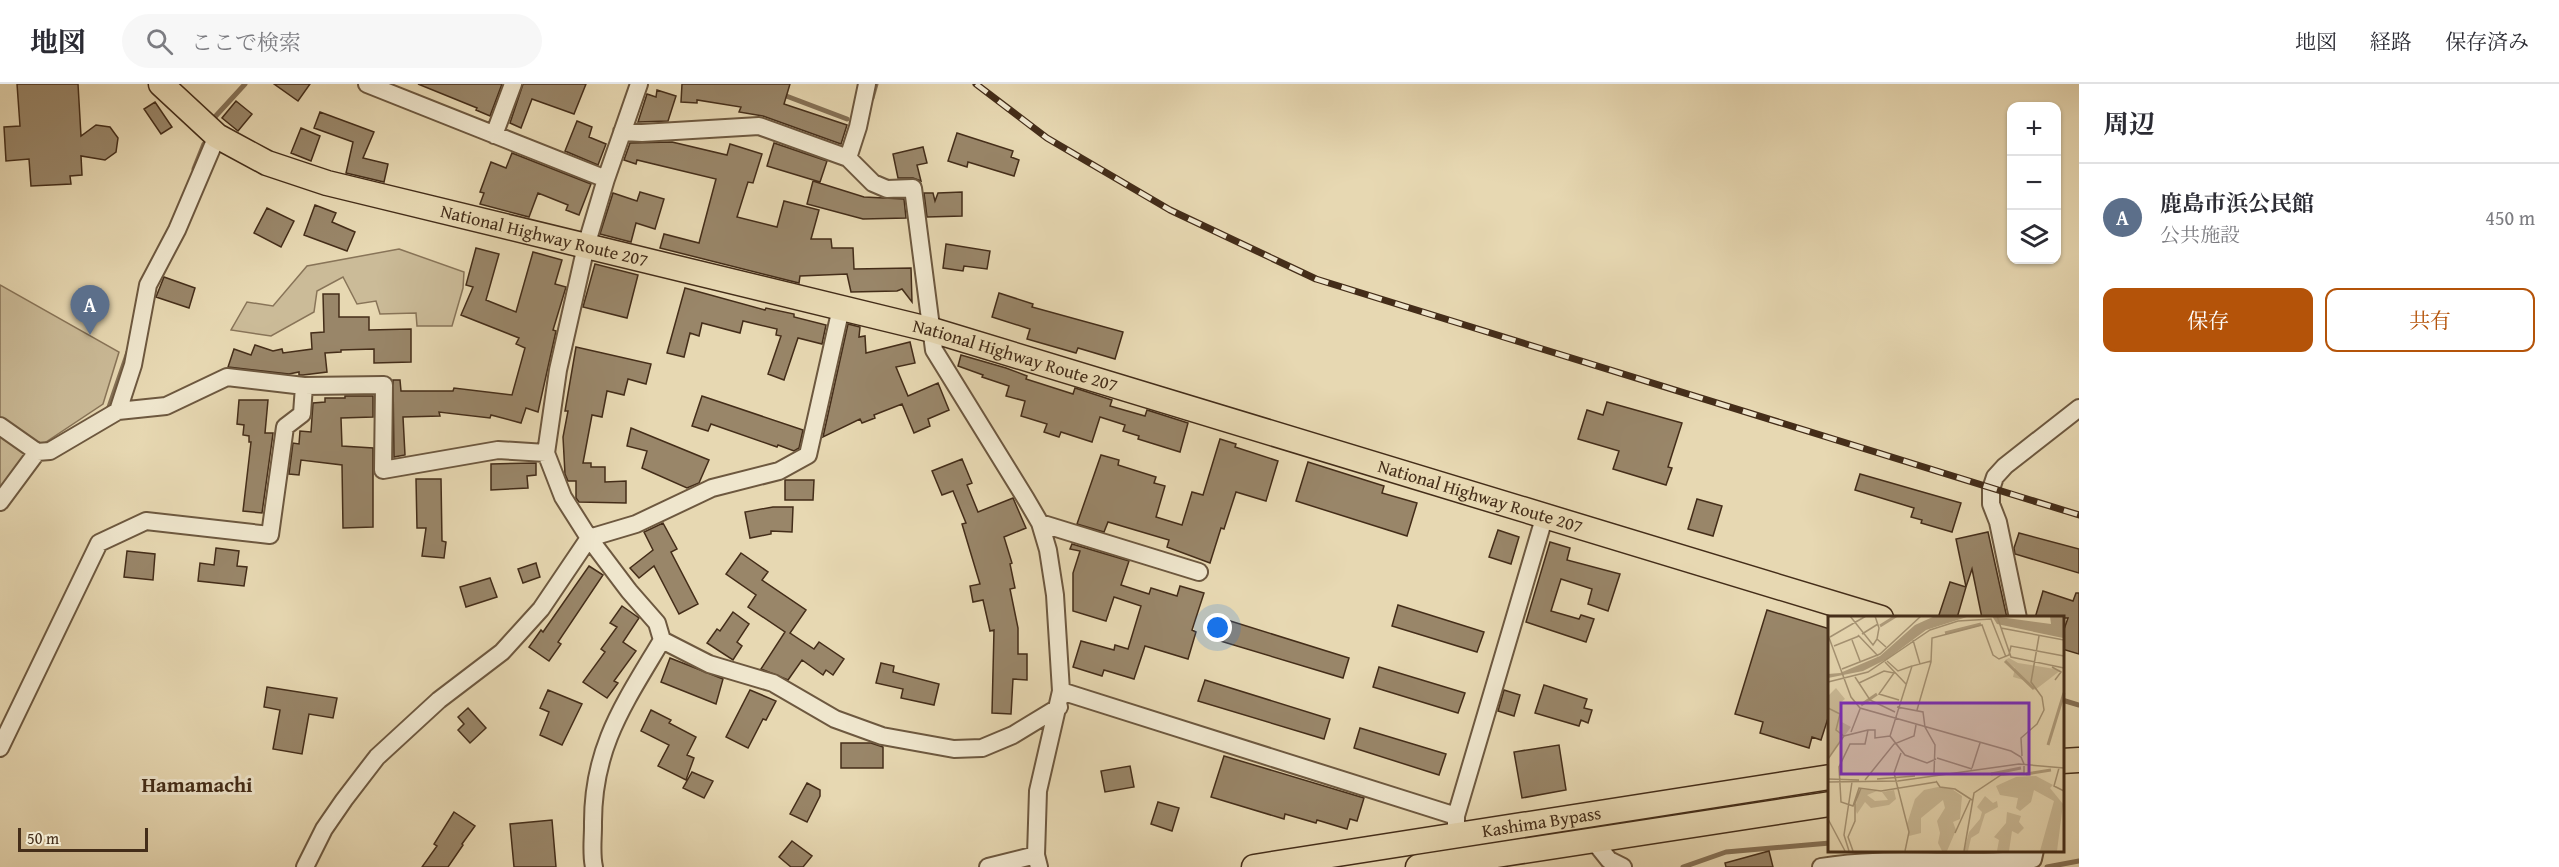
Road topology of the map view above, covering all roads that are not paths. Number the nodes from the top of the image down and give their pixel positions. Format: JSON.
{"nodes":[{"id":1,"x":161,"y":84,"type":"edge"},
{"id":2,"x":367,"y":84,"type":"edge"},
{"id":3,"x":513,"y":84,"type":"edge"},
{"id":4,"x":639,"y":84,"type":"edge"},
{"id":5,"x":867,"y":84,"type":"edge"},
{"id":6,"x":622,"y":132,"type":"junction"},
{"id":7,"x":494,"y":135,"type":"junction"},
{"id":8,"x":217,"y":136,"type":"junction"},
{"id":9,"x":848,"y":158,"type":"junction"},
{"id":10,"x":606,"y":179,"type":"junction"},
{"id":11,"x":586,"y":246,"type":"junction"},
{"id":12,"x":841,"y":308,"type":"junction"},
{"id":13,"x":932,"y":330,"type":"junction"},
{"id":14,"x":304,"y":386,"type":"junction"},
{"id":15,"x":2079,"y":408,"type":"edge"},
{"id":16,"x":118,"y":411,"type":"junction"},
{"id":17,"x":0,"y":426,"type":"edge"},
{"id":18,"x":37,"y":452,"type":"junction"},
{"id":19,"x":546,"y":453,"type":"junction"},
{"id":20,"x":0,"y":502,"type":"edge"},
{"id":21,"x":1545,"y":515,"type":"junction"},
{"id":22,"x":1040,"y":523,"type":"junction"},
{"id":23,"x":589,"y":538,"type":"junction"},
{"id":24,"x":1198,"y":572,"type":"dead end"},
{"id":25,"x":1874,"y":616,"type":"edge"},
{"id":26,"x":2018,"y":616,"type":"edge"},
{"id":27,"x":662,"y":640,"type":"junction"},
{"id":28,"x":1060,"y":699,"type":"junction"},
{"id":29,"x":0,"y":747,"type":"edge"},
{"id":30,"x":2079,"y":760,"type":"edge"},
{"id":31,"x":2064,"y":761,"type":"edge"},
{"id":32,"x":1828,"y":777,"type":"edge"},
{"id":33,"x":1828,"y":804,"type":"edge"},
{"id":34,"x":1456,"y":825,"type":"junction"},
{"id":35,"x":1593,"y":840,"type":"junction"},
{"id":36,"x":2035,"y":852,"type":"edge"},
{"id":37,"x":1038,"y":861,"type":"edge"},
{"id":38,"x":1457,"y":861,"type":"junction"},
{"id":39,"x":305,"y":867,"type":"edge"},
{"id":40,"x":594,"y":867,"type":"edge"},
{"id":41,"x":988,"y":867,"type":"edge"},
{"id":42,"x":1254,"y":867,"type":"edge"},
{"id":43,"x":1418,"y":867,"type":"edge"},
{"id":44,"x":1623,"y":867,"type":"edge"},
{"id":45,"x":1821,"y":867,"type":"edge"}],
"edges":[{"from":1,"to":8,"type":"highway","name":"National Highway Route 207"},
{"from":2,"to":7,"type":"street"},
{"from":3,"to":7,"type":"street"},
{"from":4,"to":6,"type":"street"},
{"from":5,"to":9,"type":"street"},
{"from":6,"to":9,"type":"street"},
{"from":6,"to":10,"type":"street"},
{"from":7,"to":10,"type":"street"},
{"from":8,"to":11,"type":"highway","name":"National Highway Route 207"},
{"from":8,"to":16,"type":"street"},
{"from":9,"to":13,"type":"street"},
{"from":10,"to":11,"type":"street"},
{"from":11,"to":12,"type":"highway","name":"National Highway Route 207"},
{"from":11,"to":19,"type":"street"},
{"from":12,"to":13,"type":"highway","name":"National Highway Route 207"},
{"from":12,"to":23,"type":"street"},
{"from":13,"to":21,"type":"highway","name":"National Highway Route 207"},
{"from":13,"to":22,"type":"street"},
{"from":14,"to":16,"type":"street"},
{"from":14,"to":19,"type":"street"},
{"from":14,"to":29,"type":"street"},
{"from":15,"to":26,"type":"street"},
{"from":16,"to":18,"type":"street"},
{"from":17,"to":18,"type":"street"},
{"from":18,"to":20,"type":"street"},
{"from":19,"to":23,"type":"street"},
{"from":21,"to":25,"type":"highway","name":"National Highway Route 207"},
{"from":21,"to":34,"type":"street"},
{"from":22,"to":24,"type":"street"},
{"from":22,"to":28,"type":"street"},
{"from":23,"to":27,"type":"street"},
{"from":23,"to":39,"type":"street"},
{"from":27,"to":28,"type":"street"},
{"from":27,"to":40,"type":"street"},
{"from":28,"to":34,"type":"street"},
{"from":28,"to":37,"type":"street"},
{"from":30,"to":31,"type":"highway"},
{"from":32,"to":34,"type":"highway","name":"Kashima Bypass"},
{"from":33,"to":35,"type":"highway","name":"Kashima Bypass"},
{"from":34,"to":38,"type":"street"},
{"from":34,"to":42,"type":"highway","name":"Kashima Bypass"},
{"from":35,"to":38,"type":"highway","name":"Kashima Bypass"},
{"from":35,"to":44,"type":"street"},
{"from":36,"to":45,"type":"street"},
{"from":37,"to":41,"type":"street"},
{"from":38,"to":43,"type":"highway","name":"Kashima Bypass"}]}
